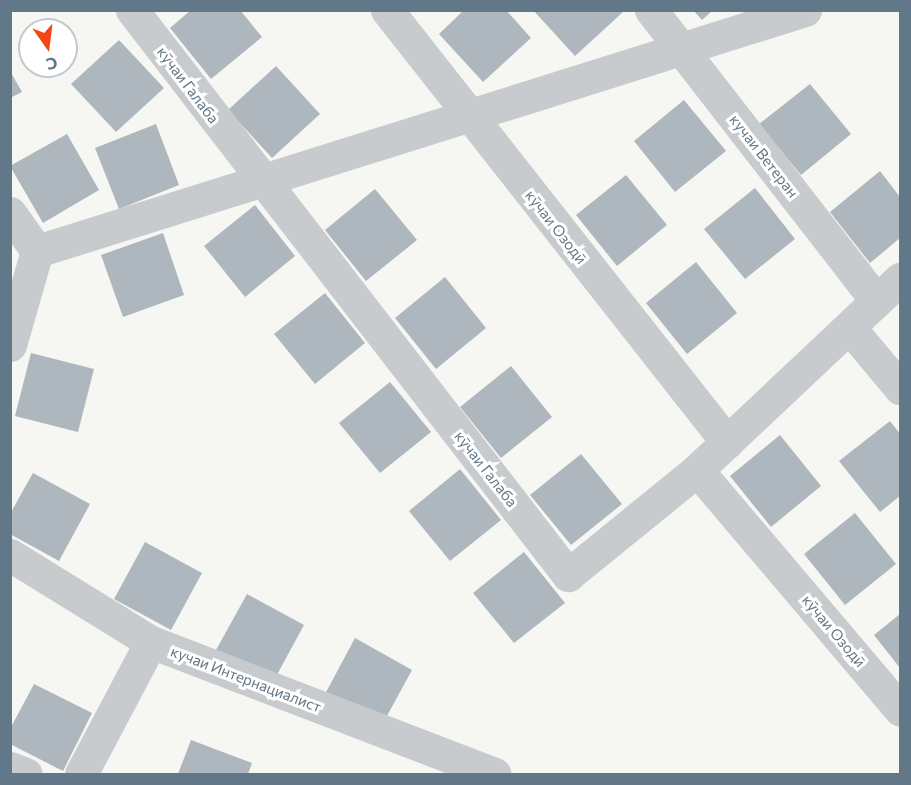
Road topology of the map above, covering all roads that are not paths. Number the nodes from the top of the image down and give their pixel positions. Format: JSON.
{"nodes":[{"id":1,"x":132,"y":10,"type":"edge"},
{"id":2,"x":387,"y":10,"type":"edge"},
{"id":3,"x":651,"y":10,"type":"edge"},
{"id":4,"x":805,"y":10,"type":"edge"},
{"id":5,"x":681,"y":50,"type":"junction"},
{"id":6,"x":468,"y":116,"type":"junction"},
{"id":7,"x":262,"y":181,"type":"junction"},
{"id":8,"x":10,"y":213,"type":"edge"},
{"id":9,"x":37,"y":251,"type":"junction"},
{"id":10,"x":889,"y":290,"type":"edge"},
{"id":11,"x":849,"y":327,"type":"junction"},
{"id":12,"x":10,"y":345,"type":"edge"},
{"id":13,"x":900,"y":388,"type":"edge"},
{"id":14,"x":727,"y":442,"type":"junction"},
{"id":15,"x":697,"y":470,"type":"junction"},
{"id":16,"x":10,"y":555,"type":"edge"},
{"id":17,"x":151,"y":642,"type":"junction"},
{"id":18,"x":900,"y":709,"type":"edge"},
{"id":19,"x":10,"y":768,"type":"edge"},
{"id":20,"x":26,"y":774,"type":"edge"},
{"id":21,"x":81,"y":774,"type":"edge"},
{"id":22,"x":495,"y":774,"type":"edge"}],
"edges":[{"from":1,"to":7,"type":"street","name":"кӯчаи Галаба"},
{"from":2,"to":6,"type":"street","name":"кӯчаи Озодӣ"},
{"from":3,"to":5,"type":"street","name":"кучаи Ветеран"},
{"from":4,"to":5,"type":"street"},
{"from":5,"to":6,"type":"street"},
{"from":5,"to":10,"type":"street","name":"кучаи Ветеран"},
{"from":6,"to":7,"type":"street"},
{"from":6,"to":14,"type":"street","name":"кӯчаи Озодӣ"},
{"from":7,"to":9,"type":"street"},
{"from":7,"to":15,"type":"street","name":"кӯчаи Галаба"},
{"from":8,"to":9,"type":"street"},
{"from":9,"to":12,"type":"street"},
{"from":10,"to":11,"type":"street","name":"кӯчаи Галаба"},
{"from":11,"to":13,"type":"street"},
{"from":11,"to":14,"type":"street","name":"кӯчаи Галаба"},
{"from":14,"to":15,"type":"street","name":"кӯчаи Галаба"},
{"from":15,"to":18,"type":"street","name":"кӯчаи Озодӣ"},
{"from":16,"to":17,"type":"street","name":"кучаи Интернациалист"},
{"from":17,"to":21,"type":"street"},
{"from":17,"to":22,"type":"street","name":"кучаи Интернациалист"},
{"from":19,"to":20,"type":"street"}]}
